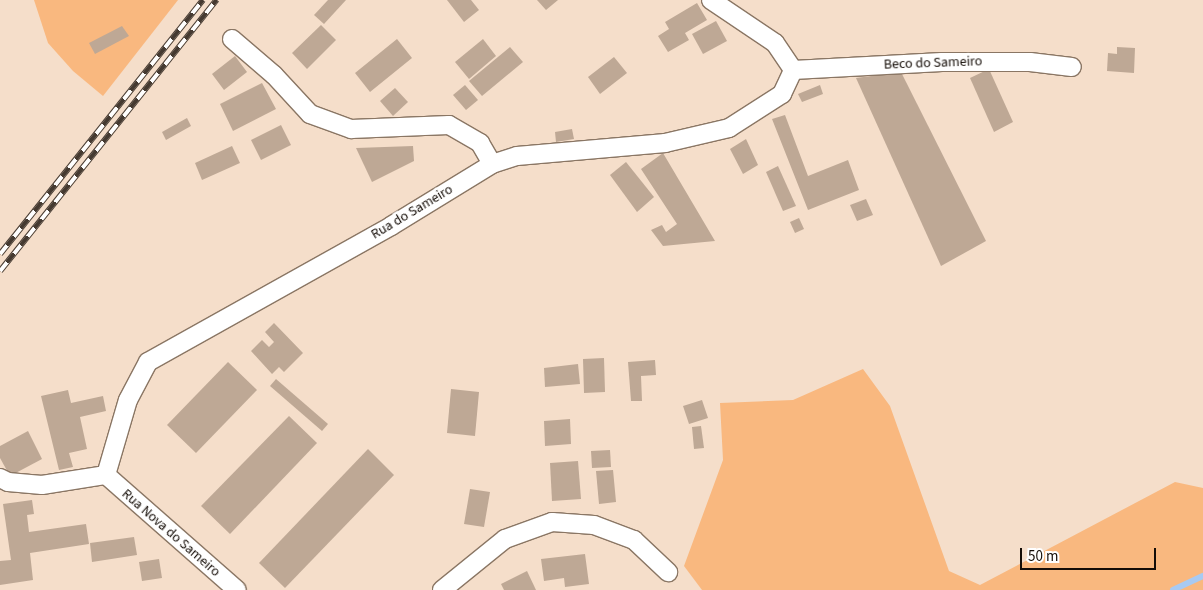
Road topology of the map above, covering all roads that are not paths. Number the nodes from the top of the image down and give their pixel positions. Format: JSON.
{"nodes":[{"id":1,"x":712,"y":0,"type":"edge"},
{"id":2,"x":232,"y":39,"type":"dead end"},
{"id":3,"x":1072,"y":67,"type":"dead end"},
{"id":4,"x":793,"y":70,"type":"junction"},
{"id":5,"x":492,"y":164,"type":"junction"},
{"id":6,"x":106,"y":475,"type":"junction"},
{"id":7,"x":0,"y":478,"type":"edge"},
{"id":8,"x":668,"y":572,"type":"dead end"},
{"id":9,"x":237,"y":590,"type":"edge"},
{"id":10,"x":442,"y":590,"type":"edge"}],
"edges":[{"from":1,"to":4,"type":"street"},
{"from":2,"to":5,"type":"street"},
{"from":3,"to":4,"type":"street","name":"Beco do Sameiro"},
{"from":4,"to":5,"type":"street","name":"Rua do Sameiro"},
{"from":5,"to":6,"type":"street","name":"Rua do Sameiro"},
{"from":6,"to":7,"type":"street"},
{"from":6,"to":9,"type":"street","name":"Rua Nova do Sameiro"},
{"from":8,"to":10,"type":"street"}]}
